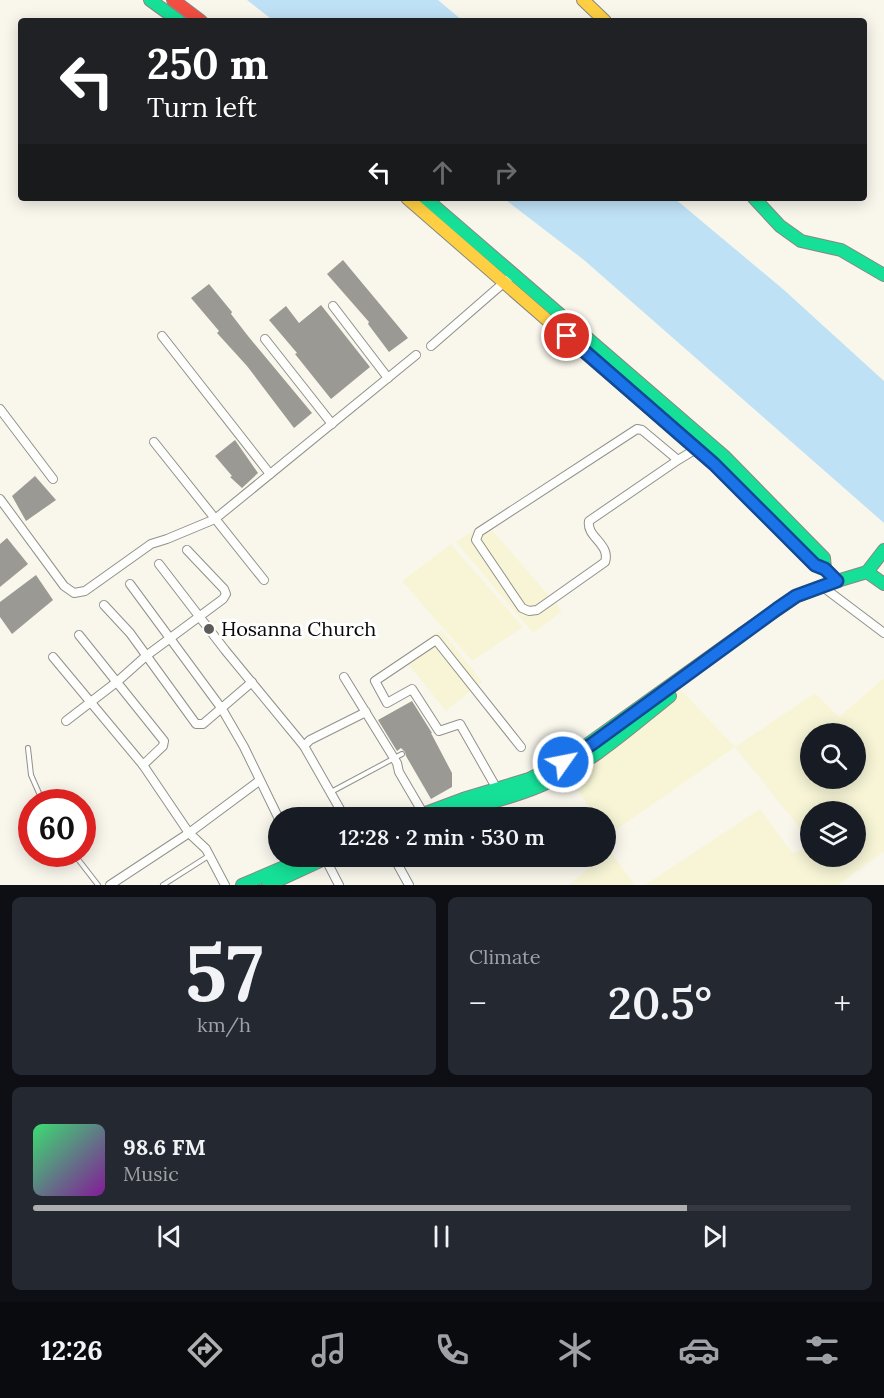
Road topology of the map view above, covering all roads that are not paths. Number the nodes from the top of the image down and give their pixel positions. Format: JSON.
{"nodes":[{"id":1,"x":150,"y":0,"type":"edge"},
{"id":2,"x":173,"y":0,"type":"edge"},
{"id":3,"x":583,"y":0,"type":"edge"},
{"id":4,"x":175,"y":18,"type":"edge"},
{"id":5,"x":197,"y":18,"type":"edge"},
{"id":6,"x":602,"y":18,"type":"edge"},
{"id":7,"x":412,"y":201,"type":"edge"},
{"id":8,"x":428,"y":201,"type":"edge"},
{"id":9,"x":757,"y":201,"type":"edge"},
{"id":10,"x":884,"y":275,"type":"edge"},
{"id":11,"x":509,"y":279,"type":"junction"},
{"id":12,"x":333,"y":306,"type":"dead end"},
{"id":13,"x":162,"y":336,"type":"dead end"},
{"id":14,"x":265,"y":339,"type":"dead end"},
{"id":15,"x":431,"y":346,"type":"dead end"},
{"id":16,"x":416,"y":355,"type":"dead end"},
{"id":17,"x":388,"y":378,"type":"junction"},
{"id":18,"x":0,"y":409,"type":"edge"},
{"id":19,"x":664,"y":413,"type":"junction"},
{"id":20,"x":332,"y":424,"type":"junction"},
{"id":21,"x":154,"y":442,"type":"dead end"},
{"id":22,"x":696,"y":448,"type":"junction"},
{"id":23,"x":678,"y":460,"type":"junction"},
{"id":24,"x":270,"y":474,"type":"junction"},
{"id":25,"x":53,"y":479,"type":"dead end"},
{"id":26,"x":0,"y":499,"type":"edge"},
{"id":27,"x":215,"y":519,"type":"junction"},
{"id":28,"x":187,"y":550,"type":"dead end"},
{"id":29,"x":884,"y":550,"type":"edge"},
{"id":30,"x":159,"y":564,"type":"dead end"},
{"id":31,"x":825,"y":569,"type":"junction"},
{"id":32,"x":867,"y":572,"type":"junction"},
{"id":33,"x":264,"y":580,"type":"dead end"},
{"id":34,"x":837,"y":581,"type":"junction"},
{"id":35,"x":130,"y":584,"type":"dead end"},
{"id":36,"x":884,"y":584,"type":"edge"},
{"id":37,"x":823,"y":587,"type":"junction"},
{"id":38,"x":804,"y":594,"type":"junction"},
{"id":39,"x":104,"y":605,"type":"dead end"},
{"id":40,"x":200,"y":618,"type":"junction"},
{"id":41,"x":884,"y":633,"type":"edge"},
{"id":42,"x":79,"y":635,"type":"dead end"},
{"id":43,"x":172,"y":638,"type":"junction"},
{"id":44,"x":146,"y":656,"type":"junction"},
{"id":45,"x":53,"y":657,"type":"dead end"},
{"id":46,"x":344,"y":677,"type":"dead end"},
{"id":47,"x":118,"y":681,"type":"junction"},
{"id":48,"x":252,"y":682,"type":"junction"},
{"id":49,"x":91,"y":700,"type":"junction"},
{"id":50,"x":222,"y":709,"type":"junction"},
{"id":51,"x":366,"y":712,"type":"junction"},
{"id":52,"x":66,"y":721,"type":"dead end"},
{"id":53,"x":304,"y":746,"type":"junction"},
{"id":54,"x":521,"y":747,"type":"dead end"},
{"id":55,"x":28,"y":748,"type":"dead end"},
{"id":56,"x":398,"y":756,"type":"junction"},
{"id":57,"x":143,"y":765,"type":"junction"},
{"id":58,"x":259,"y":781,"type":"junction"},
{"id":59,"x":37,"y":789,"type":"edge"},
{"id":60,"x":497,"y":789,"type":"junction"},
{"id":61,"x":330,"y":792,"type":"junction"},
{"id":62,"x":273,"y":807,"type":"edge"},
{"id":63,"x":339,"y":807,"type":"edge"},
{"id":64,"x":414,"y":807,"type":"edge"},
{"id":65,"x":442,"y":807,"type":"edge"},
{"id":66,"x":472,"y":807,"type":"edge"},
{"id":67,"x":189,"y":833,"type":"junction"},
{"id":68,"x":210,"y":855,"type":"junction"},
{"id":69,"x":84,"y":867,"type":"edge"},
{"id":70,"x":283,"y":867,"type":"edge"},
{"id":71,"x":306,"y":867,"type":"edge"},
{"id":72,"x":331,"y":867,"type":"edge"},
{"id":73,"x":399,"y":867,"type":"edge"},
{"id":74,"x":98,"y":885,"type":"edge"},
{"id":75,"x":110,"y":885,"type":"edge"},
{"id":76,"x":163,"y":885,"type":"edge"},
{"id":77,"x":225,"y":885,"type":"edge"},
{"id":78,"x":242,"y":885,"type":"edge"},
{"id":79,"x":268,"y":885,"type":"edge"},
{"id":80,"x":339,"y":885,"type":"edge"},
{"id":81,"x":410,"y":885,"type":"edge"}],
"edges":[{"from":1,"to":4,"type":"main road"},
{"from":2,"to":5,"type":"main road"},
{"from":3,"to":6,"type":"main road"},
{"from":7,"to":11,"type":"main road"},
{"from":8,"to":11,"type":"main road"},
{"from":9,"to":10,"type":"main road"},
{"from":11,"to":15,"type":"street"},
{"from":11,"to":19,"type":"main road"},
{"from":12,"to":17,"type":"street"},
{"from":13,"to":24,"type":"street"},
{"from":14,"to":20,"type":"street"},
{"from":16,"to":17,"type":"street"},
{"from":17,"to":20,"type":"street"},
{"from":18,"to":25,"type":"street"},
{"from":19,"to":22,"type":"main road"},
{"from":19,"to":31,"type":"main road"},
{"from":20,"to":24,"type":"street"},
{"from":21,"to":27,"type":"street"},
{"from":22,"to":23,"type":"street"},
{"from":22,"to":31,"type":"main road"},
{"from":23,"to":23,"type":"street"},
{"from":24,"to":27,"type":"street"},
{"from":26,"to":27,"type":"street"},
{"from":27,"to":33,"type":"street"},
{"from":28,"to":40,"type":"street"},
{"from":29,"to":32,"type":"main road"},
{"from":30,"to":40,"type":"street"},
{"from":31,"to":34,"type":"main road"},
{"from":32,"to":34,"type":"main road"},
{"from":32,"to":36,"type":"main road"},
{"from":34,"to":37,"type":"main road"},
{"from":35,"to":43,"type":"street"},
{"from":37,"to":38,"type":"main road"},
{"from":37,"to":41,"type":"street"},
{"from":38,"to":60,"type":"main road"},
{"from":38,"to":66,"type":"main road"},
{"from":39,"to":44,"type":"street"},
{"from":40,"to":43,"type":"street"},
{"from":40,"to":48,"type":"street"},
{"from":42,"to":47,"type":"street"},
{"from":43,"to":44,"type":"street"},
{"from":43,"to":50,"type":"street"},
{"from":44,"to":47,"type":"street"},
{"from":44,"to":50,"type":"street"},
{"from":45,"to":49,"type":"street"},
{"from":46,"to":51,"type":"street"},
{"from":47,"to":49,"type":"street"},
{"from":47,"to":57,"type":"street"},
{"from":48,"to":50,"type":"street"},
{"from":48,"to":53,"type":"street"},
{"from":49,"to":52,"type":"street"},
{"from":49,"to":57,"type":"street"},
{"from":50,"to":58,"type":"street"},
{"from":51,"to":53,"type":"street"},
{"from":51,"to":56,"type":"street"},
{"from":53,"to":61,"type":"street"},
{"from":54,"to":60,"type":"street"},
{"from":55,"to":59,"type":"lane"},
{"from":56,"to":61,"type":"lane"},
{"from":56,"to":64,"type":"street"},
{"from":57,"to":67,"type":"street"},
{"from":58,"to":62,"type":"street"},
{"from":58,"to":67,"type":"street"},
{"from":60,"to":65,"type":"main road"},
{"from":61,"to":63,"type":"street"},
{"from":67,"to":68,"type":"street"},
{"from":67,"to":75,"type":"street"},
{"from":68,"to":76,"type":"lane"},
{"from":68,"to":77,"type":"street"},
{"from":69,"to":74,"type":"lane"},
{"from":70,"to":78,"type":"main road"},
{"from":71,"to":79,"type":"main road"},
{"from":72,"to":80,"type":"street"},
{"from":73,"to":81,"type":"street"}]}
